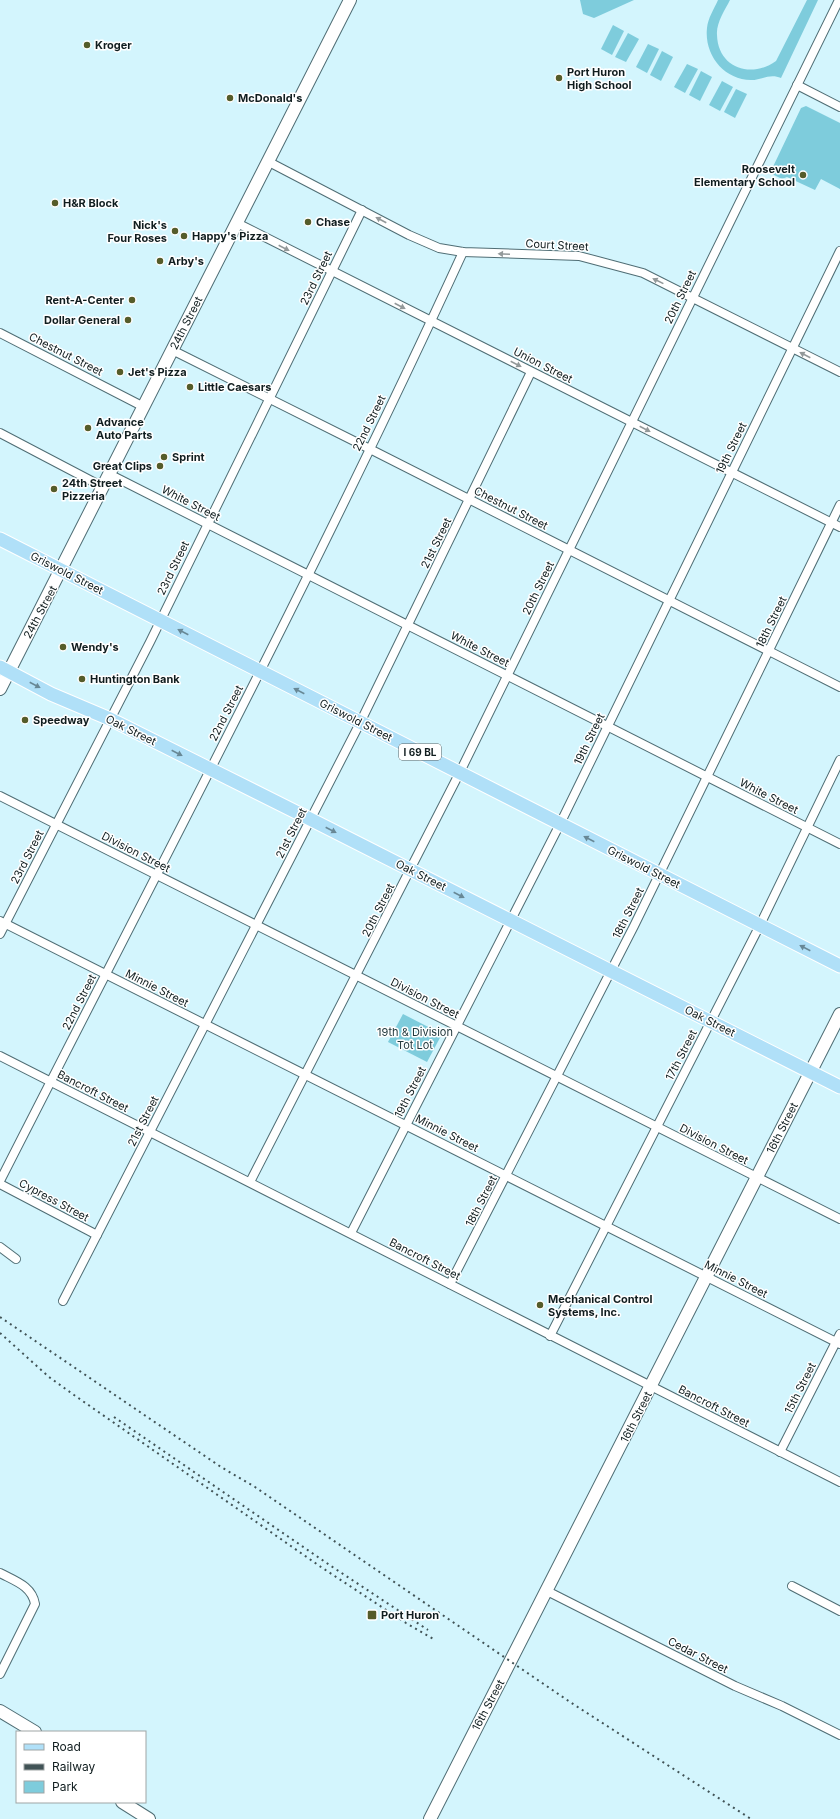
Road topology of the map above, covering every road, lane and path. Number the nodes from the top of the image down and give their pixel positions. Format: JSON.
{"nodes":[{"id":1,"x":350,"y":0,"type":"edge"},
{"id":2,"x":839,"y":0,"type":"edge"},
{"id":3,"x":797,"y":85,"type":"junction"},
{"id":4,"x":840,"y":107,"type":"edge"},
{"id":5,"x":268,"y":162,"type":"junction"},
{"id":6,"x":362,"y":210,"type":"junction"},
{"id":7,"x":237,"y":223,"type":"junction"},
{"id":8,"x":463,"y":252,"type":"junction"},
{"id":9,"x":839,"y":256,"type":"edge"},
{"id":10,"x":332,"y":271,"type":"junction"},
{"id":11,"x":693,"y":298,"type":"junction"},
{"id":12,"x":431,"y":322,"type":"junction"},
{"id":13,"x":0,"y":333,"type":"edge"},
{"id":14,"x":792,"y":348,"type":"junction"},
{"id":15,"x":172,"y":350,"type":"junction"},
{"id":16,"x":531,"y":372,"type":"junction"},
{"id":17,"x":840,"y":372,"type":"edge"},
{"id":18,"x":269,"y":398,"type":"junction"},
{"id":19,"x":144,"y":406,"type":"junction"},
{"id":20,"x":631,"y":422,"type":"junction"},
{"id":21,"x":0,"y":434,"type":"edge"},
{"id":22,"x":369,"y":448,"type":"junction"},
{"id":23,"x":731,"y":472,"type":"junction"},
{"id":24,"x":109,"y":474,"type":"junction"},
{"id":25,"x":103,"y":487,"type":"junction"},
{"id":26,"x":469,"y":499,"type":"junction"},
{"id":27,"x":840,"y":505,"type":"edge"},
{"id":28,"x":831,"y":522,"type":"junction"},
{"id":29,"x":208,"y":524,"type":"junction"},
{"id":30,"x":840,"y":527,"type":"edge"},
{"id":31,"x":0,"y":539,"type":"edge"},
{"id":32,"x":569,"y":550,"type":"junction"},
{"id":33,"x":61,"y":571,"type":"junction"},
{"id":34,"x":308,"y":574,"type":"junction"},
{"id":35,"x":669,"y":600,"type":"junction"},
{"id":36,"x":160,"y":620,"type":"junction"},
{"id":37,"x":408,"y":625,"type":"junction"},
{"id":38,"x":769,"y":651,"type":"junction"},
{"id":39,"x":4,"y":669,"type":"edge"},
{"id":40,"x":260,"y":671,"type":"junction"},
{"id":41,"x":508,"y":675,"type":"junction"},
{"id":42,"x":840,"y":687,"type":"edge"},
{"id":43,"x":0,"y":689,"type":"edge"},
{"id":44,"x":110,"y":719,"type":"junction"},
{"id":45,"x":360,"y":723,"type":"junction"},
{"id":46,"x":607,"y":727,"type":"junction"},
{"id":47,"x":840,"y":760,"type":"edge"},
{"id":48,"x":210,"y":769,"type":"junction"},
{"id":49,"x":460,"y":772,"type":"junction"},
{"id":50,"x":707,"y":777,"type":"junction"},
{"id":51,"x":0,"y":796,"type":"edge"},
{"id":52,"x":311,"y":819,"type":"junction"},
{"id":53,"x":56,"y":824,"type":"junction"},
{"id":54,"x":560,"y":824,"type":"junction"},
{"id":55,"x":807,"y":827,"type":"junction"},
{"id":56,"x":840,"y":844,"type":"edge"},
{"id":57,"x":410,"y":870,"type":"junction"},
{"id":58,"x":156,"y":875,"type":"junction"},
{"id":59,"x":659,"y":875,"type":"junction"},
{"id":60,"x":510,"y":921,"type":"junction"},
{"id":61,"x":3,"y":922,"type":"edge"},
{"id":62,"x":256,"y":925,"type":"junction"},
{"id":63,"x":760,"y":925,"type":"junction"},
{"id":64,"x":0,"y":934,"type":"edge"},
{"id":65,"x":840,"y":966,"type":"edge"},
{"id":66,"x":611,"y":971,"type":"junction"},
{"id":67,"x":105,"y":974,"type":"junction"},
{"id":68,"x":357,"y":975,"type":"junction"},
{"id":69,"x":840,"y":1014,"type":"edge"},
{"id":70,"x":710,"y":1022,"type":"junction"},
{"id":71,"x":206,"y":1025,"type":"junction"},
{"id":72,"x":456,"y":1027,"type":"junction"},
{"id":73,"x":0,"y":1056,"type":"edge"},
{"id":74,"x":810,"y":1072,"type":"junction"},
{"id":75,"x":306,"y":1075,"type":"junction"},
{"id":76,"x":556,"y":1077,"type":"junction"},
{"id":77,"x":51,"y":1082,"type":"junction"},
{"id":78,"x":840,"y":1087,"type":"edge"},
{"id":79,"x":406,"y":1125,"type":"junction"},
{"id":80,"x":657,"y":1127,"type":"junction"},
{"id":81,"x":150,"y":1132,"type":"junction"},
{"id":82,"x":506,"y":1176,"type":"junction"},
{"id":83,"x":757,"y":1178,"type":"junction"},
{"id":84,"x":0,"y":1181,"type":"edge"},
{"id":85,"x":250,"y":1182,"type":"junction"},
{"id":86,"x":0,"y":1184,"type":"edge"},
{"id":87,"x":840,"y":1219,"type":"edge"},
{"id":88,"x":607,"y":1226,"type":"junction"},
{"id":89,"x":351,"y":1233,"type":"junction"},
{"id":90,"x":97,"y":1235,"type":"junction"},
{"id":91,"x":0,"y":1247,"type":"edge"},
{"id":92,"x":16,"y":1259,"type":"dead end"},
{"id":93,"x":707,"y":1277,"type":"junction"},
{"id":94,"x":450,"y":1284,"type":"junction"},
{"id":95,"x":63,"y":1300,"type":"dead end"},
{"id":96,"x":840,"y":1334,"type":"edge"},
{"id":97,"x":550,"y":1336,"type":"junction"},
{"id":98,"x":838,"y":1343,"type":"edge"},
{"id":99,"x":651,"y":1387,"type":"junction"},
{"id":100,"x":780,"y":1452,"type":"junction"},
{"id":101,"x":840,"y":1482,"type":"edge"},
{"id":102,"x":0,"y":1573,"type":"edge"},
{"id":103,"x":792,"y":1586,"type":"dead end"},
{"id":104,"x":547,"y":1591,"type":"junction"},
{"id":105,"x":840,"y":1611,"type":"edge"},
{"id":106,"x":0,"y":1674,"type":"edge"},
{"id":107,"x":0,"y":1711,"type":"edge"},
{"id":108,"x":33,"y":1731,"type":"edge"},
{"id":109,"x":840,"y":1735,"type":"edge"},
{"id":110,"x":124,"y":1803,"type":"edge"},
{"id":111,"x":149,"y":1819,"type":"edge"},
{"id":112,"x":430,"y":1819,"type":"edge"}],
"edges":[{"from":1,"to":5,"type":"street","name":"24th Street"},
{"from":2,"to":3,"type":"street","name":"20th Street"},
{"from":3,"to":4,"type":"street"},
{"from":3,"to":11,"type":"street","name":"20th Street"},
{"from":5,"to":6,"type":"street","name":"Court Street"},
{"from":5,"to":7,"type":"street","name":"24th Street"},
{"from":8,"to":6,"type":"street","name":"Court Street","one_way":true},
{"from":6,"to":10,"type":"street","name":"23rd Street"},
{"from":7,"to":10,"type":"street","name":"Union Street","one_way":true},
{"from":7,"to":15,"type":"street","name":"24th Street"},
{"from":11,"to":8,"type":"street","name":"Court Street","one_way":true},
{"from":8,"to":12,"type":"street","name":"22nd Street"},
{"from":9,"to":14,"type":"street","name":"19th Street"},
{"from":10,"to":12,"type":"street","name":"Union Street","one_way":true},
{"from":10,"to":18,"type":"street","name":"23rd Street"},
{"from":11,"to":14,"type":"street","name":"Court Street"},
{"from":11,"to":20,"type":"street","name":"20th Street"},
{"from":12,"to":16,"type":"street","name":"Union Street","one_way":true},
{"from":12,"to":22,"type":"street","name":"22nd Street"},
{"from":13,"to":19,"type":"street","name":"Chestnut Street"},
{"from":17,"to":14,"type":"street","name":"Court Street","one_way":true},
{"from":14,"to":23,"type":"street","name":"19th Street"},
{"from":15,"to":18,"type":"street","name":"Chestnut Street"},
{"from":15,"to":19,"type":"street","name":"24th Street"},
{"from":16,"to":20,"type":"street","name":"Union Street"},
{"from":16,"to":26,"type":"street","name":"21st Street"},
{"from":18,"to":22,"type":"street","name":"Chestnut Street"},
{"from":18,"to":29,"type":"street","name":"23rd Street"},
{"from":19,"to":24,"type":"street","name":"24th Street"},
{"from":20,"to":23,"type":"street","name":"Union Street","one_way":true},
{"from":20,"to":32,"type":"street","name":"20th Street"},
{"from":21,"to":25,"type":"street"},
{"from":22,"to":26,"type":"street","name":"Chestnut Street"},
{"from":22,"to":34,"type":"street","name":"22nd Street"},
{"from":23,"to":28,"type":"street","name":"Union Street"},
{"from":23,"to":35,"type":"street","name":"19th Street"},
{"from":24,"to":25,"type":"street","name":"24th Street"},
{"from":24,"to":29,"type":"street","name":"White Street"},
{"from":25,"to":33,"type":"street","name":"24th Street"},
{"from":26,"to":32,"type":"street","name":"Chestnut Street"},
{"from":26,"to":37,"type":"street","name":"21st Street"},
{"from":27,"to":28,"type":"street","name":"18th Street"},
{"from":28,"to":30,"type":"street","name":"Union Street"},
{"from":28,"to":38,"type":"street","name":"18th Street"},
{"from":29,"to":34,"type":"street","name":"White Street"},
{"from":29,"to":36,"type":"street","name":"23rd Street"},
{"from":31,"to":33,"type":"main road","name":"Griswold Street","number":"I 69 BL"},
{"from":32,"to":35,"type":"street","name":"Chestnut Street"},
{"from":32,"to":41,"type":"street","name":"20th Street"},
{"from":33,"to":36,"type":"main road","name":"Griswold Street","number":"I 69 BL"},
{"from":33,"to":39,"type":"street","name":"24th Street"},
{"from":34,"to":37,"type":"street","name":"White Street"},
{"from":34,"to":40,"type":"street","name":"22nd Street"},
{"from":35,"to":38,"type":"street","name":"Chestnut Street"},
{"from":35,"to":46,"type":"street","name":"19th Street"},
{"from":40,"to":36,"type":"main road","name":"Griswold Street","number":"I 69 BL","one_way":true},
{"from":36,"to":44,"type":"street","name":"23rd Street"},
{"from":37,"to":41,"type":"street","name":"White Street"},
{"from":37,"to":45,"type":"street","name":"21st Street"},
{"from":38,"to":42,"type":"street","name":"Chestnut Street"},
{"from":38,"to":50,"type":"street","name":"18th Street"},
{"from":39,"to":43,"type":"street","name":"24th Street"},
{"from":39,"to":44,"type":"main road","name":"Oak Street","one_way":true},
{"from":45,"to":40,"type":"main road","name":"Griswold Street","number":"I 69 BL","one_way":true},
{"from":40,"to":48,"type":"street","name":"22nd Street"},
{"from":41,"to":46,"type":"street","name":"White Street"},
{"from":41,"to":49,"type":"street","name":"20th Street"},
{"from":44,"to":48,"type":"main road","name":"Oak Street","one_way":true},
{"from":44,"to":53,"type":"street","name":"23rd Street"},
{"from":45,"to":49,"type":"main road","name":"Griswold Street","number":"I 69 BL"},
{"from":45,"to":52,"type":"street","name":"21st Street"},
{"from":46,"to":50,"type":"street","name":"White Street"},
{"from":46,"to":54,"type":"street","name":"19th Street"},
{"from":47,"to":55,"type":"street","name":"17th Street"},
{"from":48,"to":52,"type":"main road","name":"Oak Street"},
{"from":48,"to":58,"type":"street","name":"22nd Street"},
{"from":49,"to":54,"type":"main road","name":"Griswold Street","number":"I 69 BL"},
{"from":49,"to":57,"type":"street","name":"20th Street"},
{"from":50,"to":55,"type":"street","name":"White Street"},
{"from":50,"to":59,"type":"street","name":"18th Street"},
{"from":51,"to":53,"type":"street","name":"Division Street"},
{"from":52,"to":57,"type":"main road","name":"Oak Street","one_way":true},
{"from":52,"to":62,"type":"street","name":"21st Street"},
{"from":53,"to":58,"type":"street","name":"Division Street"},
{"from":53,"to":61,"type":"street","name":"23rd Street"},
{"from":59,"to":54,"type":"main road","name":"Griswold Street","number":"I 69 BL","one_way":true},
{"from":54,"to":60,"type":"street","name":"19th Street"},
{"from":55,"to":56,"type":"street","name":"White Street"},
{"from":55,"to":63,"type":"street","name":"17th Street"},
{"from":57,"to":60,"type":"main road","name":"Oak Street","one_way":true},
{"from":57,"to":68,"type":"street","name":"20th Street"},
{"from":58,"to":62,"type":"street","name":"Division Street"},
{"from":58,"to":67,"type":"street","name":"22nd Street"},
{"from":59,"to":63,"type":"main road","name":"Griswold Street","number":"I 69 BL"},
{"from":59,"to":66,"type":"street","name":"18th Street"},
{"from":60,"to":66,"type":"main road","name":"Oak Street"},
{"from":60,"to":72,"type":"street","name":"19th Street"},
{"from":61,"to":64,"type":"street","name":"23rd Street"},
{"from":61,"to":67,"type":"street","name":"Minnie Street"},
{"from":62,"to":68,"type":"street","name":"Division Street"},
{"from":62,"to":71,"type":"street","name":"21st Street"},
{"from":65,"to":63,"type":"main road","name":"Griswold Street","number":"I 69 BL","one_way":true},
{"from":63,"to":70,"type":"street","name":"17th Street"},
{"from":66,"to":70,"type":"main road","name":"Oak Street"},
{"from":66,"to":76,"type":"street","name":"18th Street"},
{"from":67,"to":71,"type":"street","name":"Minnie Street"},
{"from":67,"to":77,"type":"street","name":"22nd Street"},
{"from":68,"to":72,"type":"street","name":"Division Street"},
{"from":68,"to":75,"type":"street","name":"20th Street"},
{"from":69,"to":74,"type":"street","name":"16th Street"},
{"from":70,"to":74,"type":"main road","name":"Oak Street"},
{"from":70,"to":80,"type":"street","name":"17th Street"},
{"from":71,"to":75,"type":"street","name":"Minnie Street"},
{"from":71,"to":81,"type":"street","name":"21st Street"},
{"from":72,"to":76,"type":"street","name":"Division Street"},
{"from":72,"to":79,"type":"street","name":"19th Street"},
{"from":73,"to":77,"type":"street","name":"Bancroft Street"},
{"from":74,"to":78,"type":"main road","name":"Oak Street"},
{"from":74,"to":83,"type":"street","name":"16th Street"},
{"from":75,"to":79,"type":"street","name":"Minnie Street"},
{"from":75,"to":85,"type":"street","name":"20th Street"},
{"from":76,"to":80,"type":"street","name":"Division Street"},
{"from":76,"to":82,"type":"street","name":"18th Street"},
{"from":77,"to":81,"type":"street","name":"Bancroft Street"},
{"from":77,"to":84,"type":"street","name":"22nd Street"},
{"from":79,"to":82,"type":"street","name":"Minnie Street"},
{"from":79,"to":89,"type":"street","name":"19th Street"},
{"from":80,"to":83,"type":"street","name":"Division Street"},
{"from":80,"to":88,"type":"street","name":"17th Street"},
{"from":81,"to":85,"type":"street","name":"Bancroft Street"},
{"from":81,"to":90,"type":"street","name":"21st Street"},
{"from":82,"to":88,"type":"street","name":"Minnie Street"},
{"from":82,"to":94,"type":"street","name":"18th Street"},
{"from":83,"to":87,"type":"street","name":"Division Street"},
{"from":83,"to":93,"type":"street","name":"16th Street"},
{"from":85,"to":89,"type":"street","name":"Bancroft Street"},
{"from":86,"to":90,"type":"street","name":"Cypress Street"},
{"from":88,"to":93,"type":"street","name":"Minnie Street"},
{"from":88,"to":97,"type":"street","name":"17th Street"},
{"from":89,"to":94,"type":"street","name":"Bancroft Street"},
{"from":90,"to":95,"type":"street","name":"21st Street"},
{"from":91,"to":92,"type":"street"},
{"from":93,"to":98,"type":"street","name":"Minnie Street"},
{"from":93,"to":99,"type":"street","name":"16th Street"},
{"from":94,"to":97,"type":"street","name":"Bancroft Street"},
{"from":96,"to":98,"type":"street","name":"15th Street"},
{"from":97,"to":99,"type":"street","name":"Bancroft Street"},
{"from":98,"to":100,"type":"street","name":"15th Street"},
{"from":99,"to":100,"type":"street","name":"Bancroft Street"},
{"from":99,"to":104,"type":"street","name":"16th Street"},
{"from":100,"to":101,"type":"street","name":"Bancroft Street"},
{"from":102,"to":106,"type":"street"},
{"from":103,"to":105,"type":"street"},
{"from":104,"to":109,"type":"street","name":"Cedar Street"},
{"from":104,"to":112,"type":"street","name":"16th Street"},
{"from":107,"to":108,"type":"street"},
{"from":110,"to":111,"type":"street"}]}
